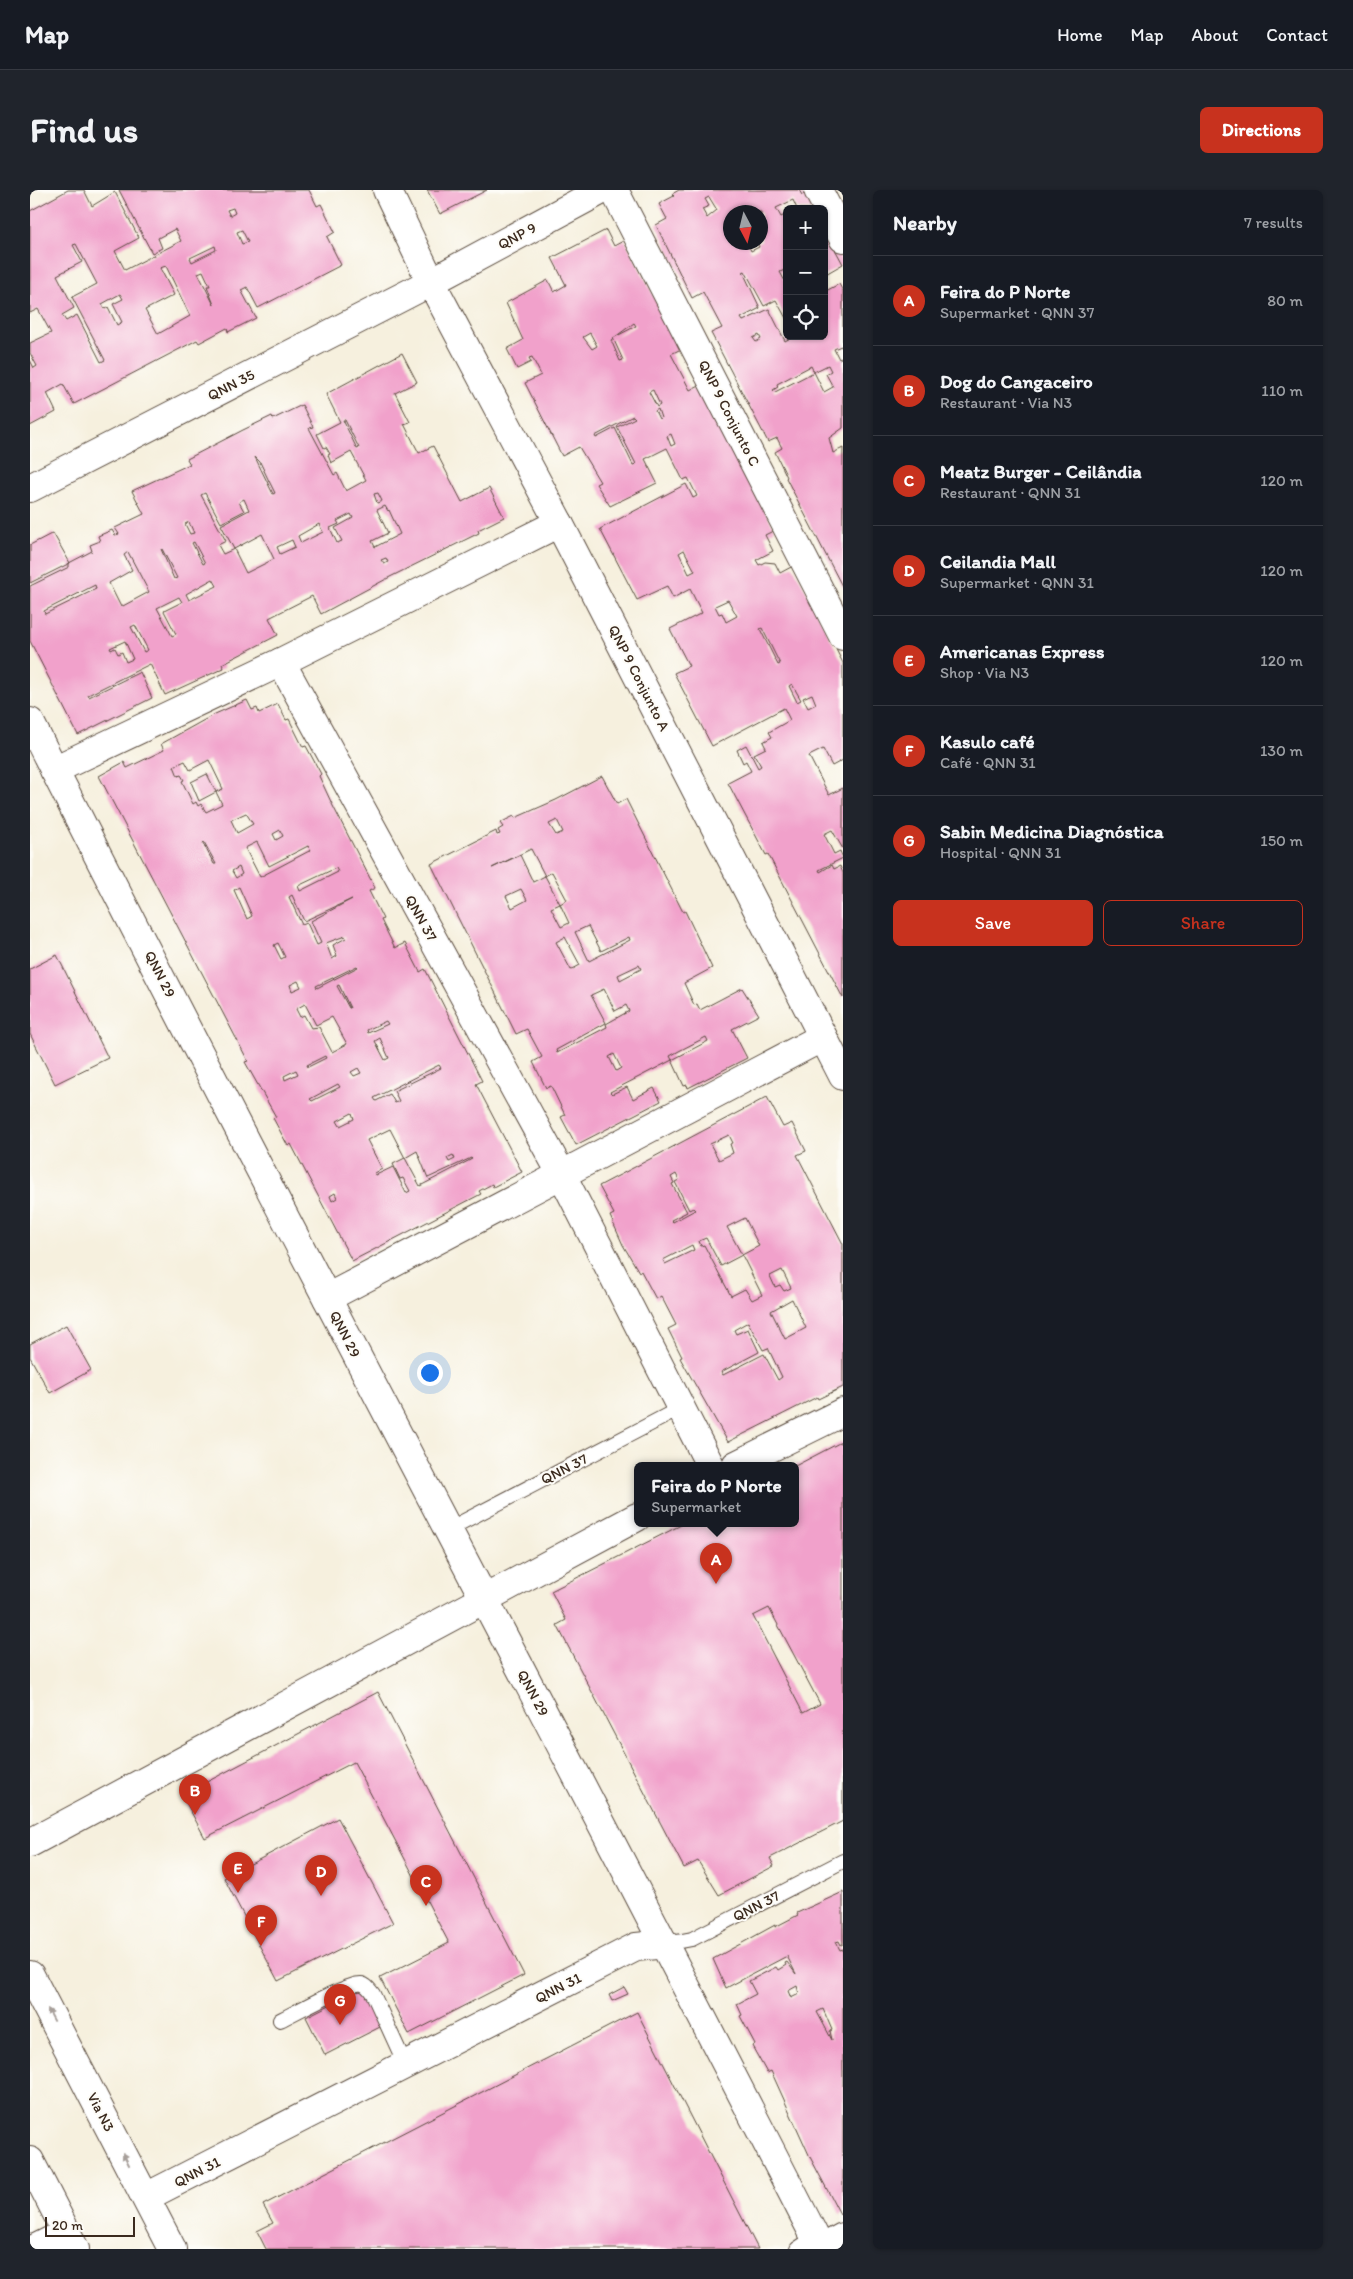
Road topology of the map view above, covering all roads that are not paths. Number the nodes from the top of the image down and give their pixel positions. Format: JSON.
{"nodes":[{"id":1,"x":387,"y":190,"type":"edge"},
{"id":2,"x":602,"y":190,"type":"edge"},
{"id":3,"x":614,"y":190,"type":"edge"},
{"id":4,"x":818,"y":190,"type":"edge"},
{"id":5,"x":843,"y":238,"type":"edge"},
{"id":6,"x":432,"y":282,"type":"junction"},
{"id":7,"x":30,"y":488,"type":"edge"},
{"id":8,"x":559,"y":523,"type":"junction"},
{"id":9,"x":843,"y":636,"type":"edge"},
{"id":10,"x":281,"y":662,"type":"junction"},
{"id":11,"x":30,"y":722,"type":"edge"},
{"id":12,"x":54,"y":770,"type":"junction"},
{"id":13,"x":823,"y":1037,"type":"junction"},
{"id":14,"x":843,"y":1076,"type":"edge"},
{"id":15,"x":562,"y":1175,"type":"junction"},
{"id":16,"x":327,"y":1298,"type":"junction"},
{"id":17,"x":680,"y":1408,"type":"junction"},
{"id":18,"x":843,"y":1412,"type":"edge"},
{"id":19,"x":708,"y":1462,"type":"edge"},
{"id":20,"x":742,"y":1462,"type":"edge"},
{"id":21,"x":634,"y":1519,"type":"edge"},
{"id":22,"x":447,"y":1530,"type":"junction"},
{"id":23,"x":484,"y":1599,"type":"junction"},
{"id":24,"x":30,"y":1843,"type":"edge"},
{"id":25,"x":843,"y":1861,"type":"edge"},
{"id":26,"x":666,"y":1944,"type":"junction"},
{"id":27,"x":30,"y":1975,"type":"edge"},
{"id":28,"x":280,"y":2020,"type":"dead end"},
{"id":29,"x":406,"y":2066,"type":"junction"},
{"id":30,"x":30,"y":2161,"type":"edge"},
{"id":31,"x":146,"y":2197,"type":"junction"},
{"id":32,"x":71,"y":2241,"type":"edge"},
{"id":33,"x":820,"y":2244,"type":"edge"},
{"id":34,"x":34,"y":2249,"type":"edge"},
{"id":35,"x":172,"y":2249,"type":"edge"}],
"edges":[{"from":1,"to":6,"type":"street","name":"QNP 9 Conjunto A"},
{"from":2,"to":6,"type":"street","name":"QNP 9"},
{"from":3,"to":9,"type":"street","name":"QNP 9 Conjunto C"},
{"from":4,"to":5,"type":"street"},
{"from":6,"to":7,"type":"street","name":"QNN 35"},
{"from":6,"to":8,"type":"street","name":"QNP 9 Conjunto A"},
{"from":8,"to":10,"type":"street"},
{"from":8,"to":13,"type":"street","name":"QNP 9 Conjunto A"},
{"from":10,"to":12,"type":"street"},
{"from":10,"to":15,"type":"street","name":"QNN 37"},
{"from":11,"to":12,"type":"street","name":"QNN 29"},
{"from":12,"to":16,"type":"street","name":"QNN 29"},
{"from":13,"to":14,"type":"street","name":"QNP 9 Conjunto A"},
{"from":13,"to":15,"type":"street"},
{"from":15,"to":16,"type":"street"},
{"from":15,"to":17,"type":"street","name":"QNN 37"},
{"from":16,"to":22,"type":"street","name":"QNN 29"},
{"from":17,"to":19,"type":"street","name":"QNN 37"},
{"from":17,"to":22,"type":"lane","name":"QNN 37"},
{"from":18,"to":20,"type":"street"},
{"from":21,"to":23,"type":"street"},
{"from":22,"to":23,"type":"street","name":"QNN 29"},
{"from":23,"to":24,"type":"street"},
{"from":23,"to":26,"type":"street","name":"QNN 29"},
{"from":25,"to":26,"type":"lane","name":"QNN 37"},
{"from":26,"to":29,"type":"street","name":"QNN 31"},
{"from":26,"to":33,"type":"street"},
{"from":31,"to":27,"type":"street","name":"Via N3","one_way":true},
{"from":28,"to":29,"type":"lane"},
{"from":29,"to":31,"type":"street","name":"QNN 31"},
{"from":30,"to":32,"type":"street"},
{"from":31,"to":35,"type":"street","name":"Via N3"},
{"from":32,"to":34,"type":"street"}]}
